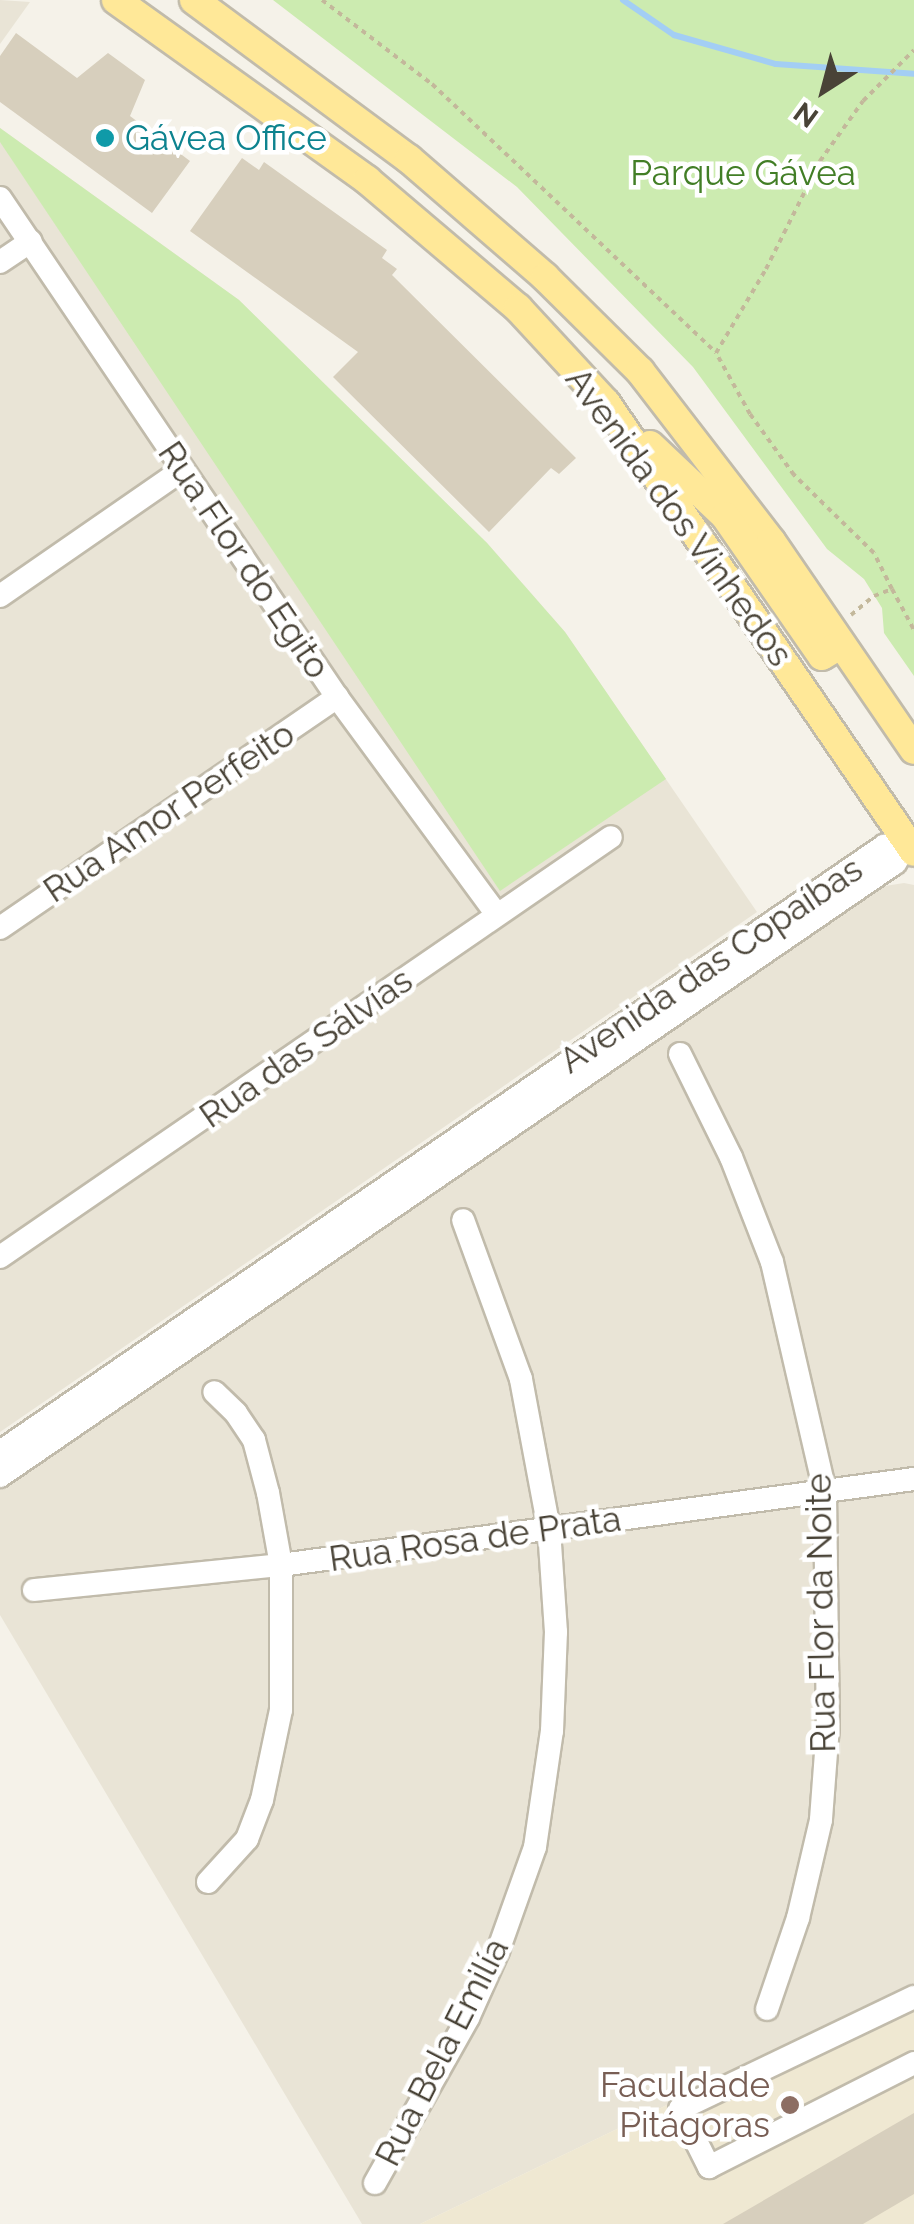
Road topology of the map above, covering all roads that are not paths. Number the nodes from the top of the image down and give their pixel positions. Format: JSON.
{"nodes":[{"id":1,"x":116,"y":0,"type":"edge"},
{"id":2,"x":194,"y":0,"type":"edge"},
{"id":3,"x":0,"y":198,"type":"edge"},
{"id":4,"x":30,"y":241,"type":"junction"},
{"id":5,"x":0,"y":262,"type":"edge"},
{"id":6,"x":606,"y":403,"type":"junction"},
{"id":7,"x":182,"y":470,"type":"junction"},
{"id":8,"x":0,"y":596,"type":"edge"},
{"id":9,"x":837,"y":637,"type":"junction"},
{"id":10,"x":337,"y":697,"type":"junction"},
{"id":11,"x":914,"y":750,"type":"edge"},
{"id":12,"x":610,"y":838,"type":"dead end"},
{"id":13,"x":911,"y":848,"type":"edge"},
{"id":14,"x":497,"y":915,"type":"junction"},
{"id":15,"x":0,"y":928,"type":"edge"},
{"id":16,"x":680,"y":1054,"type":"dead end"},
{"id":17,"x":463,"y":1220,"type":"dead end"},
{"id":18,"x":0,"y":1257,"type":"edge"},
{"id":19,"x":214,"y":1392,"type":"dead end"},
{"id":20,"x":0,"y":1452,"type":"edge"},
{"id":21,"x":0,"y":1476,"type":"edge"},
{"id":22,"x":914,"y":1480,"type":"edge"},
{"id":23,"x":825,"y":1492,"type":"junction"},
{"id":24,"x":549,"y":1529,"type":"junction"},
{"id":25,"x":281,"y":1565,"type":"junction"},
{"id":26,"x":34,"y":1590,"type":"dead end"},
{"id":27,"x":208,"y":1882,"type":"dead end"},
{"id":28,"x":914,"y":1997,"type":"edge"},
{"id":29,"x":767,"y":2009,"type":"dead end"},
{"id":30,"x":914,"y":2063,"type":"edge"},
{"id":31,"x":375,"y":2183,"type":"dead end"}],
"edges":[{"from":1,"to":6,"type":"main road","name":"Avenida dos Vinhedos"},
{"from":2,"to":9,"type":"main road","name":"Avenida dos Vinhedos"},
{"from":3,"to":4,"type":"street","name":"Rua Flor do Egito"},
{"from":4,"to":5,"type":"street"},
{"from":4,"to":7,"type":"street","name":"Rua Flor do Egito"},
{"from":6,"to":9,"type":"main road"},
{"from":6,"to":13,"type":"main road","name":"Avenida dos Vinhedos"},
{"from":7,"to":8,"type":"street"},
{"from":7,"to":10,"type":"street","name":"Rua Flor do Egito"},
{"from":9,"to":11,"type":"main road","name":"Avenida dos Vinhedos"},
{"from":10,"to":14,"type":"street","name":"Rua Flor do Egito"},
{"from":10,"to":15,"type":"street","name":"Rua Amor Perfeito"},
{"from":12,"to":14,"type":"street","name":"Rua das Sálvías"},
{"from":13,"to":20,"type":"street","name":"Avenida das Copaíbas"},
{"from":13,"to":21,"type":"street","name":"Avenida das Copaíbas"},
{"from":14,"to":18,"type":"street","name":"Rua das Sálvías"},
{"from":16,"to":23,"type":"street","name":"Rua Flor da Noite"},
{"from":17,"to":24,"type":"street","name":"Rua Bela Emilía"},
{"from":19,"to":25,"type":"street"},
{"from":22,"to":23,"type":"street","name":"Rua Rosa de Prata"},
{"from":23,"to":24,"type":"street","name":"Rua Rosa de Prata"},
{"from":23,"to":29,"type":"street","name":"Rua Flor da Noite"},
{"from":24,"to":25,"type":"street","name":"Rua Rosa de Prata"},
{"from":24,"to":31,"type":"street","name":"Rua Bela Emilía"},
{"from":25,"to":26,"type":"street","name":"Rua Rosa de Prata"},
{"from":25,"to":27,"type":"street"},
{"from":28,"to":30,"type":"street"}]}
